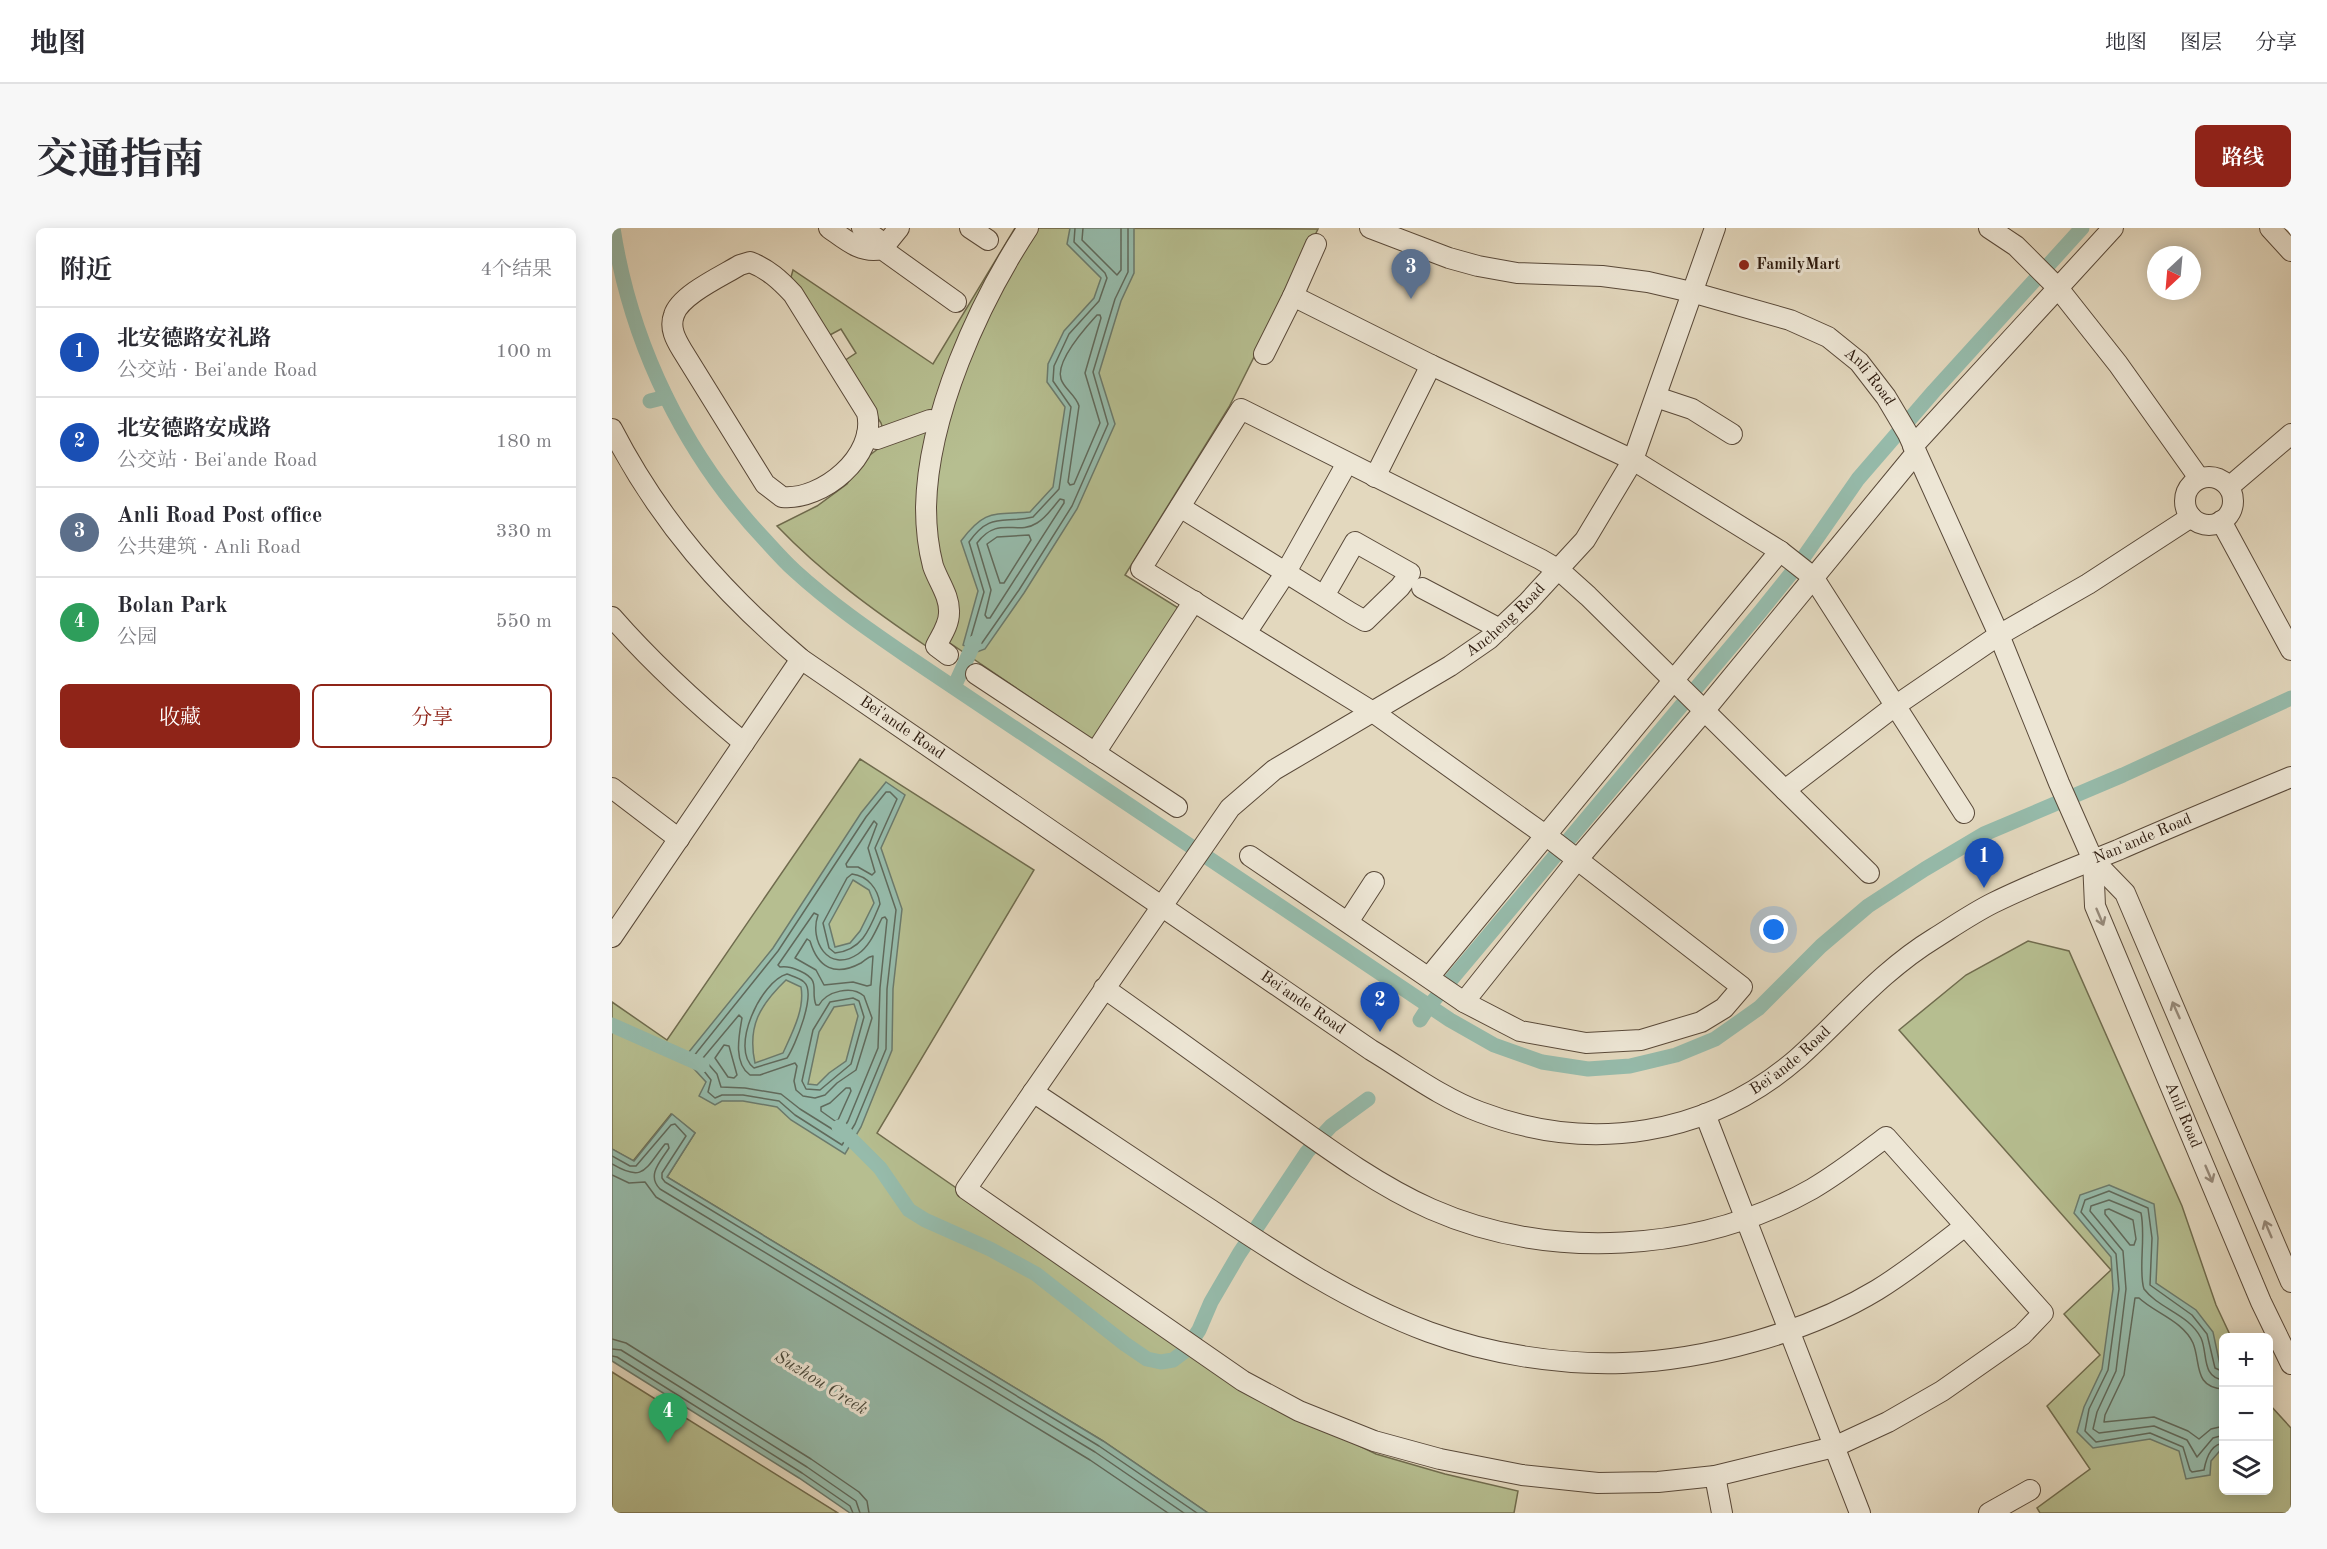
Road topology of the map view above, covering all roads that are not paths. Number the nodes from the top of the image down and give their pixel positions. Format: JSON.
{"nodes":[{"id":1,"x":829,"y":228,"type":"edge"},
{"id":2,"x":862,"y":228,"type":"edge"},
{"id":3,"x":899,"y":228,"type":"edge"},
{"id":4,"x":970,"y":228,"type":"edge"},
{"id":5,"x":1028,"y":228,"type":"edge"},
{"id":6,"x":1370,"y":228,"type":"edge"},
{"id":7,"x":1714,"y":228,"type":"edge"},
{"id":8,"x":1989,"y":228,"type":"edge"},
{"id":9,"x":2113,"y":228,"type":"edge"},
{"id":10,"x":2270,"y":228,"type":"edge"},
{"id":11,"x":987,"y":240,"type":"dead end"},
{"id":12,"x":1316,"y":244,"type":"dead end"},
{"id":13,"x":884,"y":247,"type":"junction"},
{"id":14,"x":2291,"y":251,"type":"edge"},
{"id":15,"x":2054,"y":283,"type":"junction"},
{"id":16,"x":1691,"y":292,"type":"junction"},
{"id":17,"x":1293,"y":296,"type":"junction"},
{"id":18,"x":956,"y":302,"type":"dead end"},
{"id":19,"x":1264,"y":354,"type":"dead end"},
{"id":20,"x":1431,"y":365,"type":"junction"},
{"id":21,"x":1656,"y":397,"type":"junction"},
{"id":22,"x":938,"y":424,"type":"junction"},
{"id":23,"x":612,"y":429,"type":"edge"},
{"id":24,"x":867,"y":434,"type":"junction"},
{"id":25,"x":1732,"y":434,"type":"dead end"},
{"id":26,"x":2291,"y":434,"type":"edge"},
{"id":27,"x":1912,"y":445,"type":"junction"},
{"id":28,"x":1633,"y":460,"type":"junction"},
{"id":29,"x":1347,"y":463,"type":"junction"},
{"id":30,"x":1375,"y":477,"type":"junction"},
{"id":31,"x":2199,"y":478,"type":"junction"},
{"id":32,"x":2229,"y":487,"type":"junction"},
{"id":33,"x":1180,"y":507,"type":"junction"},
{"id":34,"x":2191,"y":517,"type":"junction"},
{"id":35,"x":2222,"y":521,"type":"junction"},
{"id":36,"x":1785,"y":554,"type":"junction"},
{"id":37,"x":1558,"y":570,"type":"junction"},
{"id":38,"x":1286,"y":572,"type":"junction"},
{"id":39,"x":1810,"y":574,"type":"junction"},
{"id":40,"x":1422,"y":588,"type":"dead end"},
{"id":41,"x":1324,"y":596,"type":"dead end"},
{"id":42,"x":1194,"y":601,"type":"junction"},
{"id":43,"x":612,"y":617,"type":"edge"},
{"id":44,"x":1500,"y":629,"type":"junction"},
{"id":45,"x":1246,"y":633,"type":"junction"},
{"id":46,"x":1999,"y":635,"type":"junction"},
{"id":47,"x":2291,"y":650,"type":"edge"},
{"id":48,"x":948,"y":655,"type":"dead end"},
{"id":49,"x":801,"y":659,"type":"junction"},
{"id":50,"x":976,"y":674,"type":"dead end"},
{"id":51,"x":1675,"y":683,"type":"junction"},
{"id":52,"x":1895,"y":706,"type":"junction"},
{"id":53,"x":1702,"y":708,"type":"junction"},
{"id":54,"x":1373,"y":712,"type":"junction"},
{"id":55,"x":744,"y":743,"type":"junction"},
{"id":56,"x":1095,"y":753,"type":"junction"},
{"id":57,"x":2291,"y":775,"type":"edge"},
{"id":58,"x":612,"y":788,"type":"edge"},
{"id":59,"x":1785,"y":790,"type":"junction"},
{"id":60,"x":1178,"y":807,"type":"dead end"},
{"id":61,"x":1964,"y":813,"type":"dead end"},
{"id":62,"x":1549,"y":838,"type":"junction"},
{"id":63,"x":679,"y":839,"type":"junction"},
{"id":64,"x":1250,"y":856,"type":"dead end"},
{"id":65,"x":1574,"y":857,"type":"junction"},
{"id":66,"x":2093,"y":860,"type":"junction"},
{"id":67,"x":1869,"y":873,"type":"dead end"},
{"id":68,"x":1374,"y":882,"type":"dead end"},
{"id":69,"x":1162,"y":904,"type":"junction"},
{"id":70,"x":1348,"y":922,"type":"junction"},
{"id":71,"x":612,"y":937,"type":"edge"},
{"id":72,"x":1433,"y":980,"type":"junction"},
{"id":73,"x":1104,"y":988,"type":"junction"},
{"id":74,"x":1459,"y":999,"type":"junction"},
{"id":75,"x":1033,"y":1092,"type":"junction"},
{"id":76,"x":1705,"y":1114,"type":"junction"},
{"id":77,"x":1746,"y":1218,"type":"junction"},
{"id":78,"x":1965,"y":1226,"type":"junction"},
{"id":79,"x":2291,"y":1282,"type":"edge"},
{"id":80,"x":1789,"y":1330,"type":"junction"},
{"id":81,"x":2291,"y":1364,"type":"edge"},
{"id":82,"x":1834,"y":1447,"type":"junction"},
{"id":83,"x":1715,"y":1476,"type":"junction"},
{"id":84,"x":2030,"y":1490,"type":"dead end"},
{"id":85,"x":1722,"y":1513,"type":"edge"},
{"id":86,"x":1860,"y":1513,"type":"edge"},
{"id":87,"x":1989,"y":1513,"type":"edge"}],
"edges":[{"from":1,"to":13,"type":"street"},
{"from":2,"to":13,"type":"street"},
{"from":3,"to":13,"type":"street"},
{"from":4,"to":11,"type":"street"},
{"from":5,"to":22,"type":"street"},
{"from":6,"to":16,"type":"street","name":"Anli Road"},
{"from":7,"to":16,"type":"street","name":"Ancheng Road"},
{"from":8,"to":15,"type":"street"},
{"from":9,"to":15,"type":"street"},
{"from":10,"to":14,"type":"street"},
{"from":12,"to":17,"type":"street"},
{"from":13,"to":18,"type":"street"},
{"from":15,"to":27,"type":"street"},
{"from":15,"to":31,"type":"street"},
{"from":16,"to":21,"type":"street","name":"Ancheng Road"},
{"from":16,"to":27,"type":"street","name":"Anli Road"},
{"from":17,"to":19,"type":"street"},
{"from":17,"to":20,"type":"street"},
{"from":20,"to":28,"type":"street"},
{"from":20,"to":30,"type":"street"},
{"from":21,"to":25,"type":"street"},
{"from":21,"to":28,"type":"street","name":"Ancheng Road"},
{"from":22,"to":24,"type":"street"},
{"from":22,"to":48,"type":"street"},
{"from":23,"to":49,"type":"street","name":"Bei'ande Road"},
{"from":24,"to":24,"type":"street"},
{"from":26,"to":32,"type":"street"},
{"from":27,"to":39,"type":"street"},
{"from":27,"to":46,"type":"street","name":"Anli Road"},
{"from":28,"to":36,"type":"street"},
{"from":28,"to":37,"type":"street","name":"Ancheng Road"},
{"from":29,"to":30,"type":"street"},
{"from":29,"to":33,"type":"street"},
{"from":29,"to":38,"type":"street"},
{"from":30,"to":37,"type":"street"},
{"from":31,"to":32,"type":"street"},
{"from":31,"to":34,"type":"street"},
{"from":32,"to":35,"type":"street"},
{"from":33,"to":38,"type":"street"},
{"from":33,"to":42,"type":"street"},
{"from":34,"to":35,"type":"street"},
{"from":34,"to":46,"type":"street"},
{"from":35,"to":47,"type":"street"},
{"from":36,"to":39,"type":"street"},
{"from":36,"to":51,"type":"street"},
{"from":37,"to":44,"type":"street","name":"Ancheng Road"},
{"from":37,"to":51,"type":"street"},
{"from":38,"to":41,"type":"street"},
{"from":38,"to":45,"type":"street"},
{"from":39,"to":52,"type":"street"},
{"from":39,"to":53,"type":"street"},
{"from":40,"to":44,"type":"street"},
{"from":42,"to":45,"type":"street"},
{"from":42,"to":56,"type":"street"},
{"from":43,"to":55,"type":"street"},
{"from":44,"to":54,"type":"street","name":"Ancheng Road"},
{"from":45,"to":54,"type":"street"},
{"from":46,"to":52,"type":"street"},
{"from":46,"to":66,"type":"street","name":"Anli Road"},
{"from":49,"to":55,"type":"street"},
{"from":49,"to":69,"type":"street","name":"Bei'ande Road"},
{"from":50,"to":56,"type":"street"},
{"from":51,"to":53,"type":"street"},
{"from":51,"to":62,"type":"street"},
{"from":52,"to":59,"type":"street"},
{"from":52,"to":61,"type":"street"},
{"from":53,"to":59,"type":"street"},
{"from":53,"to":65,"type":"street"},
{"from":54,"to":62,"type":"street"},
{"from":54,"to":69,"type":"street","name":"Ancheng Road"},
{"from":55,"to":63,"type":"street"},
{"from":56,"to":60,"type":"street"},
{"from":57,"to":66,"type":"street","name":"Nan'ande Road"},
{"from":58,"to":63,"type":"street"},
{"from":59,"to":67,"type":"street"},
{"from":62,"to":65,"type":"street"},
{"from":62,"to":72,"type":"street"},
{"from":63,"to":71,"type":"street"},
{"from":64,"to":70,"type":"street"},
{"from":65,"to":74,"type":"street"},
{"from":65,"to":74,"type":"street"},
{"from":66,"to":76,"type":"street","name":"Bei'ande Road"},
{"from":79,"to":66,"type":"street","name":"Anli Road","one_way":true},
{"from":66,"to":81,"type":"street","name":"Anli Road","one_way":true},
{"from":68,"to":70,"type":"street"},
{"from":69,"to":73,"type":"street","name":"Ancheng Road"},
{"from":69,"to":76,"type":"street","name":"Bei'ande Road"},
{"from":70,"to":72,"type":"street"},
{"from":72,"to":74,"type":"street"},
{"from":73,"to":75,"type":"street","name":"Ancheng Road"},
{"from":73,"to":77,"type":"street"},
{"from":75,"to":80,"type":"street"},
{"from":75,"to":83,"type":"street","name":"Ancheng Road"},
{"from":76,"to":77,"type":"street"},
{"from":77,"to":78,"type":"street"},
{"from":77,"to":80,"type":"street"},
{"from":78,"to":80,"type":"street"},
{"from":78,"to":82,"type":"street"},
{"from":80,"to":82,"type":"street"},
{"from":82,"to":83,"type":"street"},
{"from":82,"to":86,"type":"street"},
{"from":83,"to":85,"type":"street"},
{"from":84,"to":87,"type":"street"}]}
